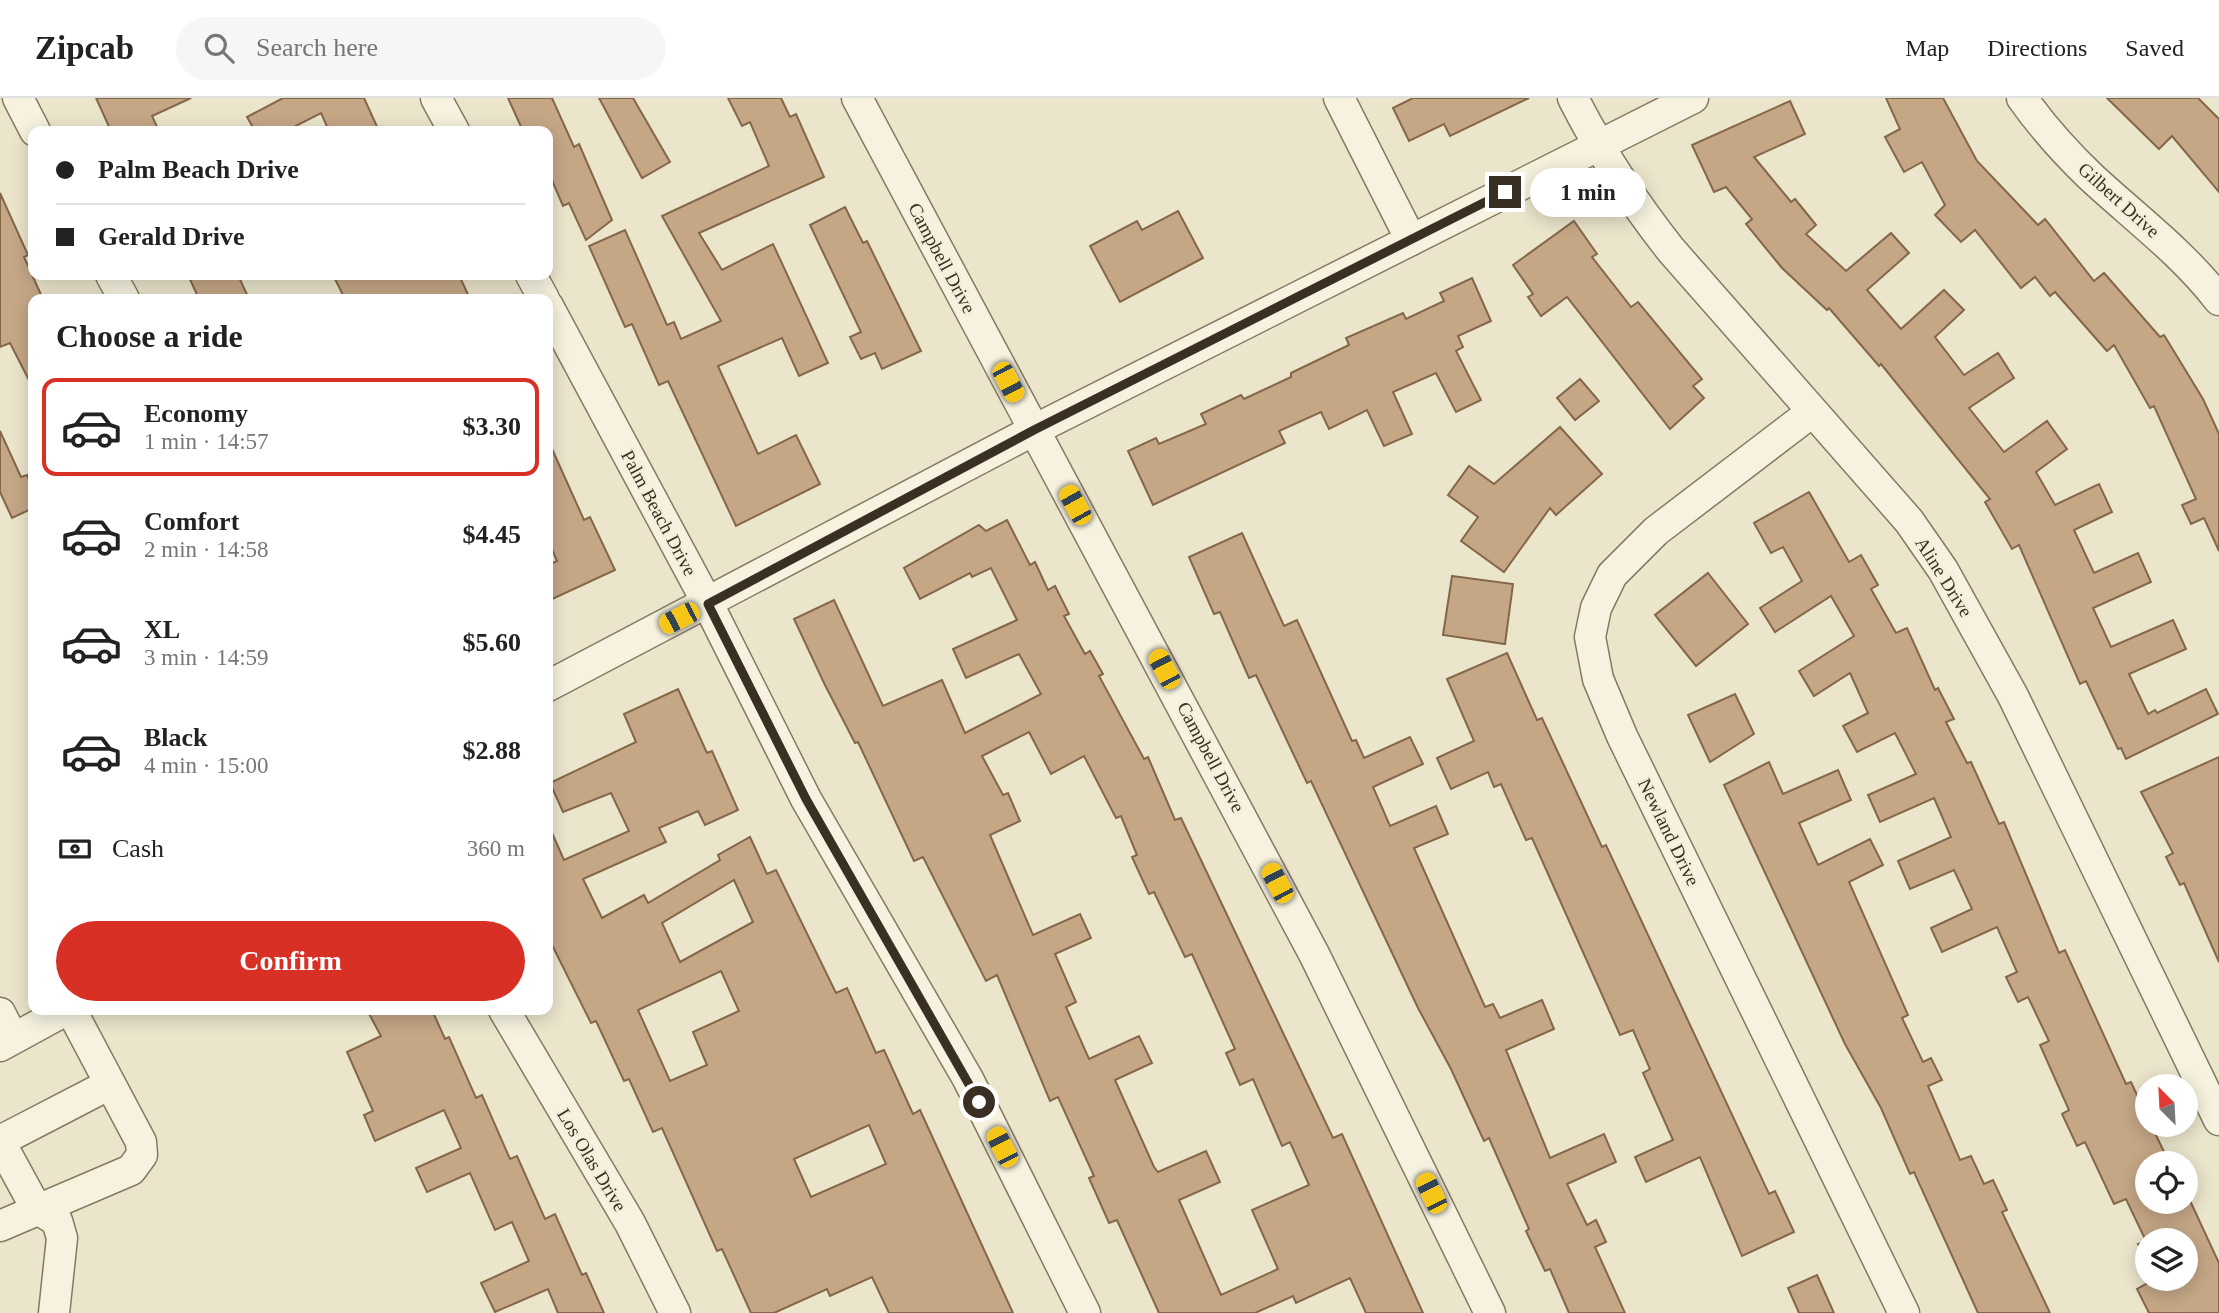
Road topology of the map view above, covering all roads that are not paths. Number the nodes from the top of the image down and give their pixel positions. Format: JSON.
{"nodes":[{"id":1,"x":18,"y":98,"type":"edge"},
{"id":2,"x":436,"y":98,"type":"edge"},
{"id":3,"x":857,"y":98,"type":"edge"},
{"id":4,"x":1339,"y":98,"type":"edge"},
{"id":5,"x":1573,"y":98,"type":"edge"},
{"id":6,"x":1693,"y":98,"type":"edge"},
{"id":7,"x":2022,"y":98,"type":"edge"},
{"id":8,"x":32,"y":126,"type":"edge"},
{"id":9,"x":451,"y":126,"type":"edge"},
{"id":10,"x":1597,"y":146,"type":"junction"},
{"id":11,"x":1410,"y":240,"type":"junction"},
{"id":12,"x":2219,"y":300,"type":"edge"},
{"id":13,"x":553,"y":315,"type":"edge"},
{"id":14,"x":1812,"y":412,"type":"junction"},
{"id":15,"x":1034,"y":430,"type":"junction"},
{"id":16,"x":708,"y":604,"type":"junction"},
{"id":17,"x":553,"y":683,"type":"edge"},
{"id":18,"x":51,"y":1015,"type":"edge"},
{"id":19,"x":74,"y":1015,"type":"edge"},
{"id":20,"x":507,"y":1015,"type":"edge"},
{"id":21,"x":4,"y":1032,"type":"edge"},
{"id":22,"x":110,"y":1084,"type":"junction"},
{"id":23,"x":2219,"y":1120,"type":"edge"},
{"id":24,"x":0,"y":1142,"type":"edge"},
{"id":25,"x":36,"y":1208,"type":"junction"},
{"id":26,"x":0,"y":1226,"type":"edge"},
{"id":27,"x":54,"y":1313,"type":"edge"},
{"id":28,"x":675,"y":1313,"type":"edge"},
{"id":29,"x":1085,"y":1313,"type":"edge"},
{"id":30,"x":1490,"y":1313,"type":"edge"},
{"id":31,"x":1904,"y":1313,"type":"edge"}],
"edges":[{"from":1,"to":8,"type":"street"},
{"from":2,"to":9,"type":"street"},
{"from":3,"to":15,"type":"street","name":"Campbell Drive"},
{"from":4,"to":11,"type":"street"},
{"from":5,"to":10,"type":"street","name":"Aline Drive"},
{"from":6,"to":10,"type":"street"},
{"from":7,"to":12,"type":"street","name":"Gilbert Drive"},
{"from":10,"to":11,"type":"street"},
{"from":10,"to":14,"type":"street","name":"Aline Drive"},
{"from":11,"to":15,"type":"street"},
{"from":13,"to":16,"type":"street","name":"Palm Beach Drive"},
{"from":14,"to":23,"type":"street","name":"Aline Drive"},
{"from":14,"to":31,"type":"street","name":"Newland Drive"},
{"from":15,"to":16,"type":"street"},
{"from":15,"to":30,"type":"street","name":"Campbell Drive"},
{"from":16,"to":17,"type":"street"},
{"from":16,"to":29,"type":"street","name":"Palm Beach Drive"},
{"from":18,"to":21,"type":"street"},
{"from":19,"to":22,"type":"street"},
{"from":20,"to":28,"type":"street","name":"Los Olas Drive"},
{"from":22,"to":24,"type":"street"},
{"from":22,"to":25,"type":"street"},
{"from":24,"to":25,"type":"street"},
{"from":25,"to":26,"type":"street"},
{"from":25,"to":27,"type":"street"}]}
